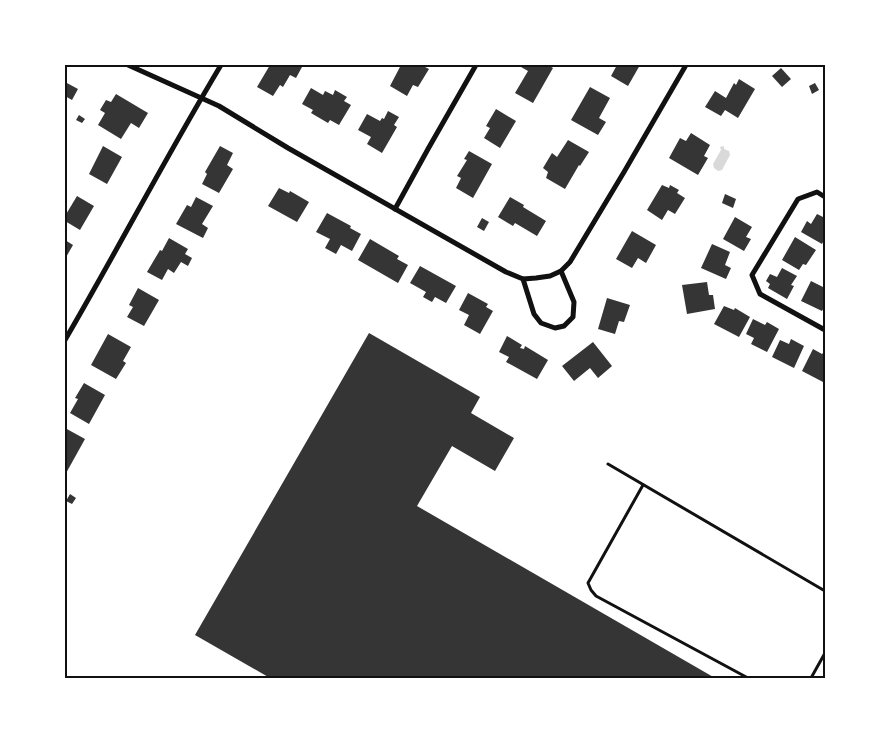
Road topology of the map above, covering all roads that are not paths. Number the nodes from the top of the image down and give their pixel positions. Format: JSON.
{"nodes":[{"id":1,"x":128,"y":65,"type":"edge"},
{"id":2,"x":221,"y":65,"type":"edge"},
{"id":3,"x":476,"y":65,"type":"edge"},
{"id":4,"x":686,"y":65,"type":"edge"},
{"id":5,"x":201,"y":98,"type":"junction"},
{"id":6,"x":825,"y":197,"type":"edge"},
{"id":7,"x":396,"y":210,"type":"junction"},
{"id":8,"x":561,"y":271,"type":"junction"},
{"id":9,"x":523,"y":279,"type":"junction"},
{"id":10,"x":825,"y":330,"type":"edge"},
{"id":11,"x":65,"y":340,"type":"edge"},
{"id":12,"x":608,"y":464,"type":"dead end"},
{"id":13,"x":643,"y":485,"type":"junction"},
{"id":14,"x":825,"y":591,"type":"edge"},
{"id":15,"x":825,"y":653,"type":"edge"},
{"id":16,"x":748,"y":678,"type":"edge"},
{"id":17,"x":811,"y":678,"type":"edge"}],
"edges":[{"from":1,"to":5,"type":"street"},
{"from":2,"to":5,"type":"street"},
{"from":3,"to":7,"type":"street"},
{"from":4,"to":8,"type":"street"},
{"from":5,"to":7,"type":"street"},
{"from":5,"to":11,"type":"street"},
{"from":6,"to":10,"type":"street"},
{"from":7,"to":9,"type":"street"},
{"from":8,"to":9,"type":"street"},
{"from":8,"to":9,"type":"street"},
{"from":12,"to":13,"type":"lane"},
{"from":13,"to":14,"type":"lane"},
{"from":13,"to":16,"type":"lane"},
{"from":15,"to":17,"type":"lane"}]}
